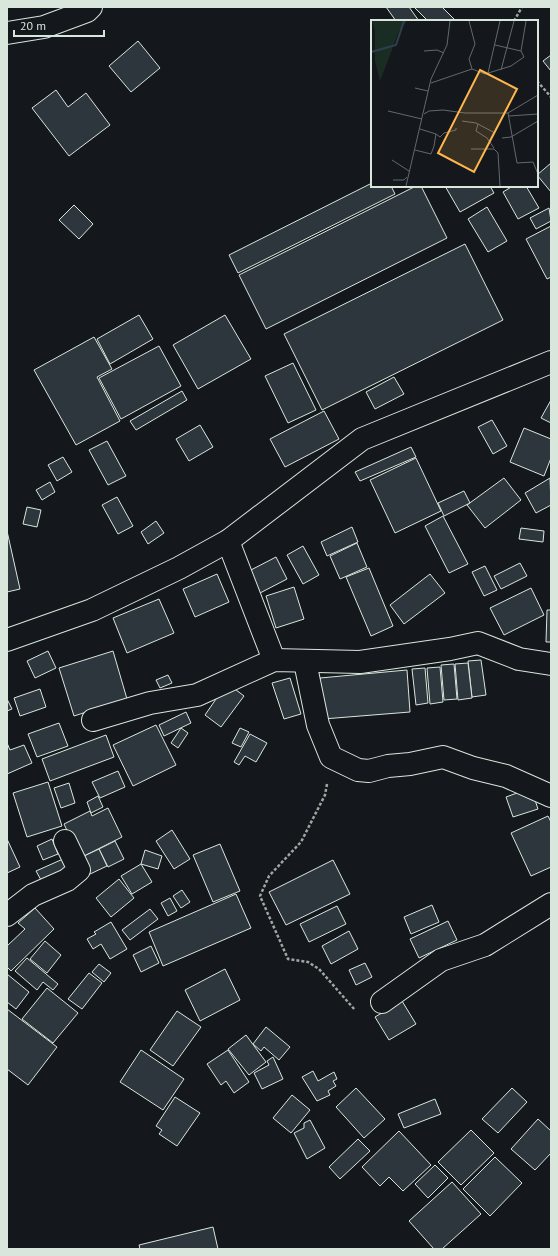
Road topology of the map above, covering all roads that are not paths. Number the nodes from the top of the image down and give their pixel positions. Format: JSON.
{"nodes":[{"id":1,"x":91,"y":7,"type":"edge"},
{"id":2,"x":7,"y":33,"type":"edge"},
{"id":3,"x":551,"y":362,"type":"edge"},
{"id":4,"x":228,"y":541,"type":"junction"},
{"id":5,"x":7,"y":640,"type":"edge"},
{"id":6,"x":274,"y":660,"type":"junction"},
{"id":7,"x":305,"y":662,"type":"junction"},
{"id":8,"x":551,"y":664,"type":"edge"},
{"id":9,"x":93,"y":720,"type":"dead end"},
{"id":10,"x":551,"y":796,"type":"edge"},
{"id":11,"x":65,"y":841,"type":"dead end"},
{"id":12,"x":551,"y":904,"type":"edge"},
{"id":13,"x":7,"y":915,"type":"edge"},
{"id":14,"x":382,"y":1002,"type":"road end"}],
"edges":[{"from":1,"to":2,"type":"street"},
{"from":3,"to":4,"type":"street"},
{"from":4,"to":5,"type":"street"},
{"from":4,"to":6,"type":"street"},
{"from":6,"to":7,"type":"street"},
{"from":6,"to":9,"type":"street"},
{"from":7,"to":8,"type":"street"},
{"from":7,"to":10,"type":"street"},
{"from":11,"to":13,"type":"street"},
{"from":12,"to":14,"type":"street"}]}
